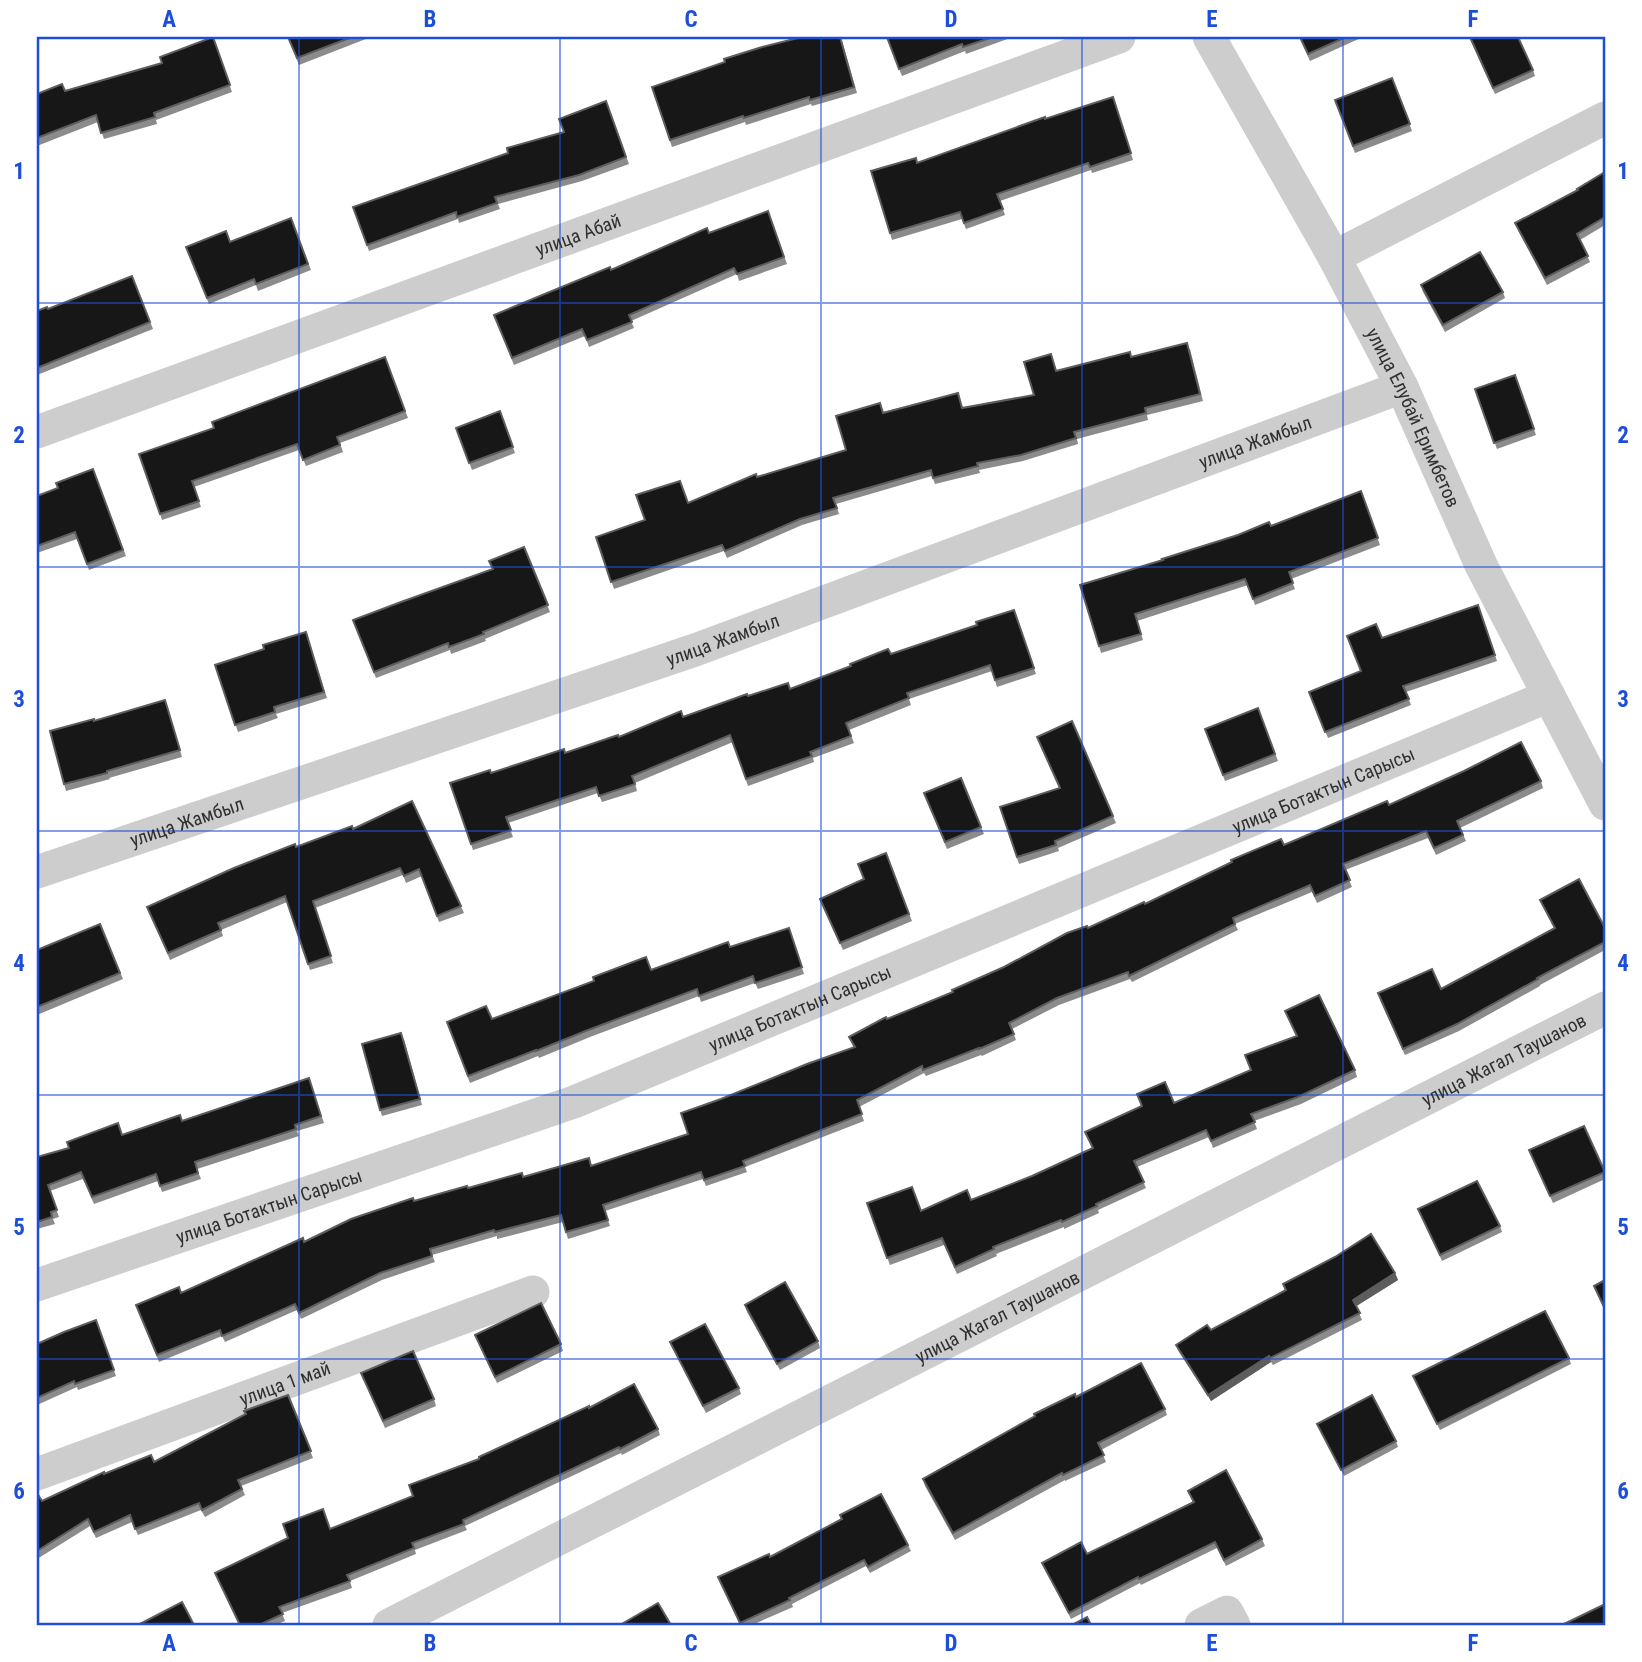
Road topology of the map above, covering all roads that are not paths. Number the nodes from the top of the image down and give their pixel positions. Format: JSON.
{"nodes":[{"id":1,"x":1119,"y":37,"type":"edge"},
{"id":2,"x":1209,"y":37,"type":"edge"},
{"id":3,"x":1605,"y":118,"type":"edge"},
{"id":4,"x":1334,"y":257,"type":"junction"},
{"id":5,"x":1402,"y":387,"type":"junction"},
{"id":6,"x":37,"y":432,"type":"edge"},
{"id":7,"x":1549,"y":696,"type":"junction"},
{"id":8,"x":1605,"y":804,"type":"edge"},
{"id":9,"x":37,"y":872,"type":"edge"},
{"id":10,"x":1605,"y":1008,"type":"edge"},
{"id":11,"x":37,"y":1285,"type":"edge"},
{"id":12,"x":533,"y":1292,"type":"dead end"},
{"id":13,"x":37,"y":1475,"type":"edge"},
{"id":14,"x":389,"y":1625,"type":"edge"}],
"edges":[{"from":1,"to":6,"type":"street","name":"улица Абай"},
{"from":2,"to":4,"type":"street","name":"улица Елубай Еримбетов"},
{"from":3,"to":4,"type":"street"},
{"from":4,"to":5,"type":"street","name":"улица Елубай Еримбетов"},
{"from":5,"to":7,"type":"street","name":"улица Елубай Еримбетов"},
{"from":5,"to":9,"type":"street","name":"улица Жамбыл"},
{"from":7,"to":8,"type":"street","name":"улица Елубай Еримбетов"},
{"from":7,"to":11,"type":"street","name":"улица Ботактын Сарысы"},
{"from":10,"to":14,"type":"street","name":"улица Жагал Таушанов"},
{"from":12,"to":13,"type":"street","name":"улица 1 май"}]}
